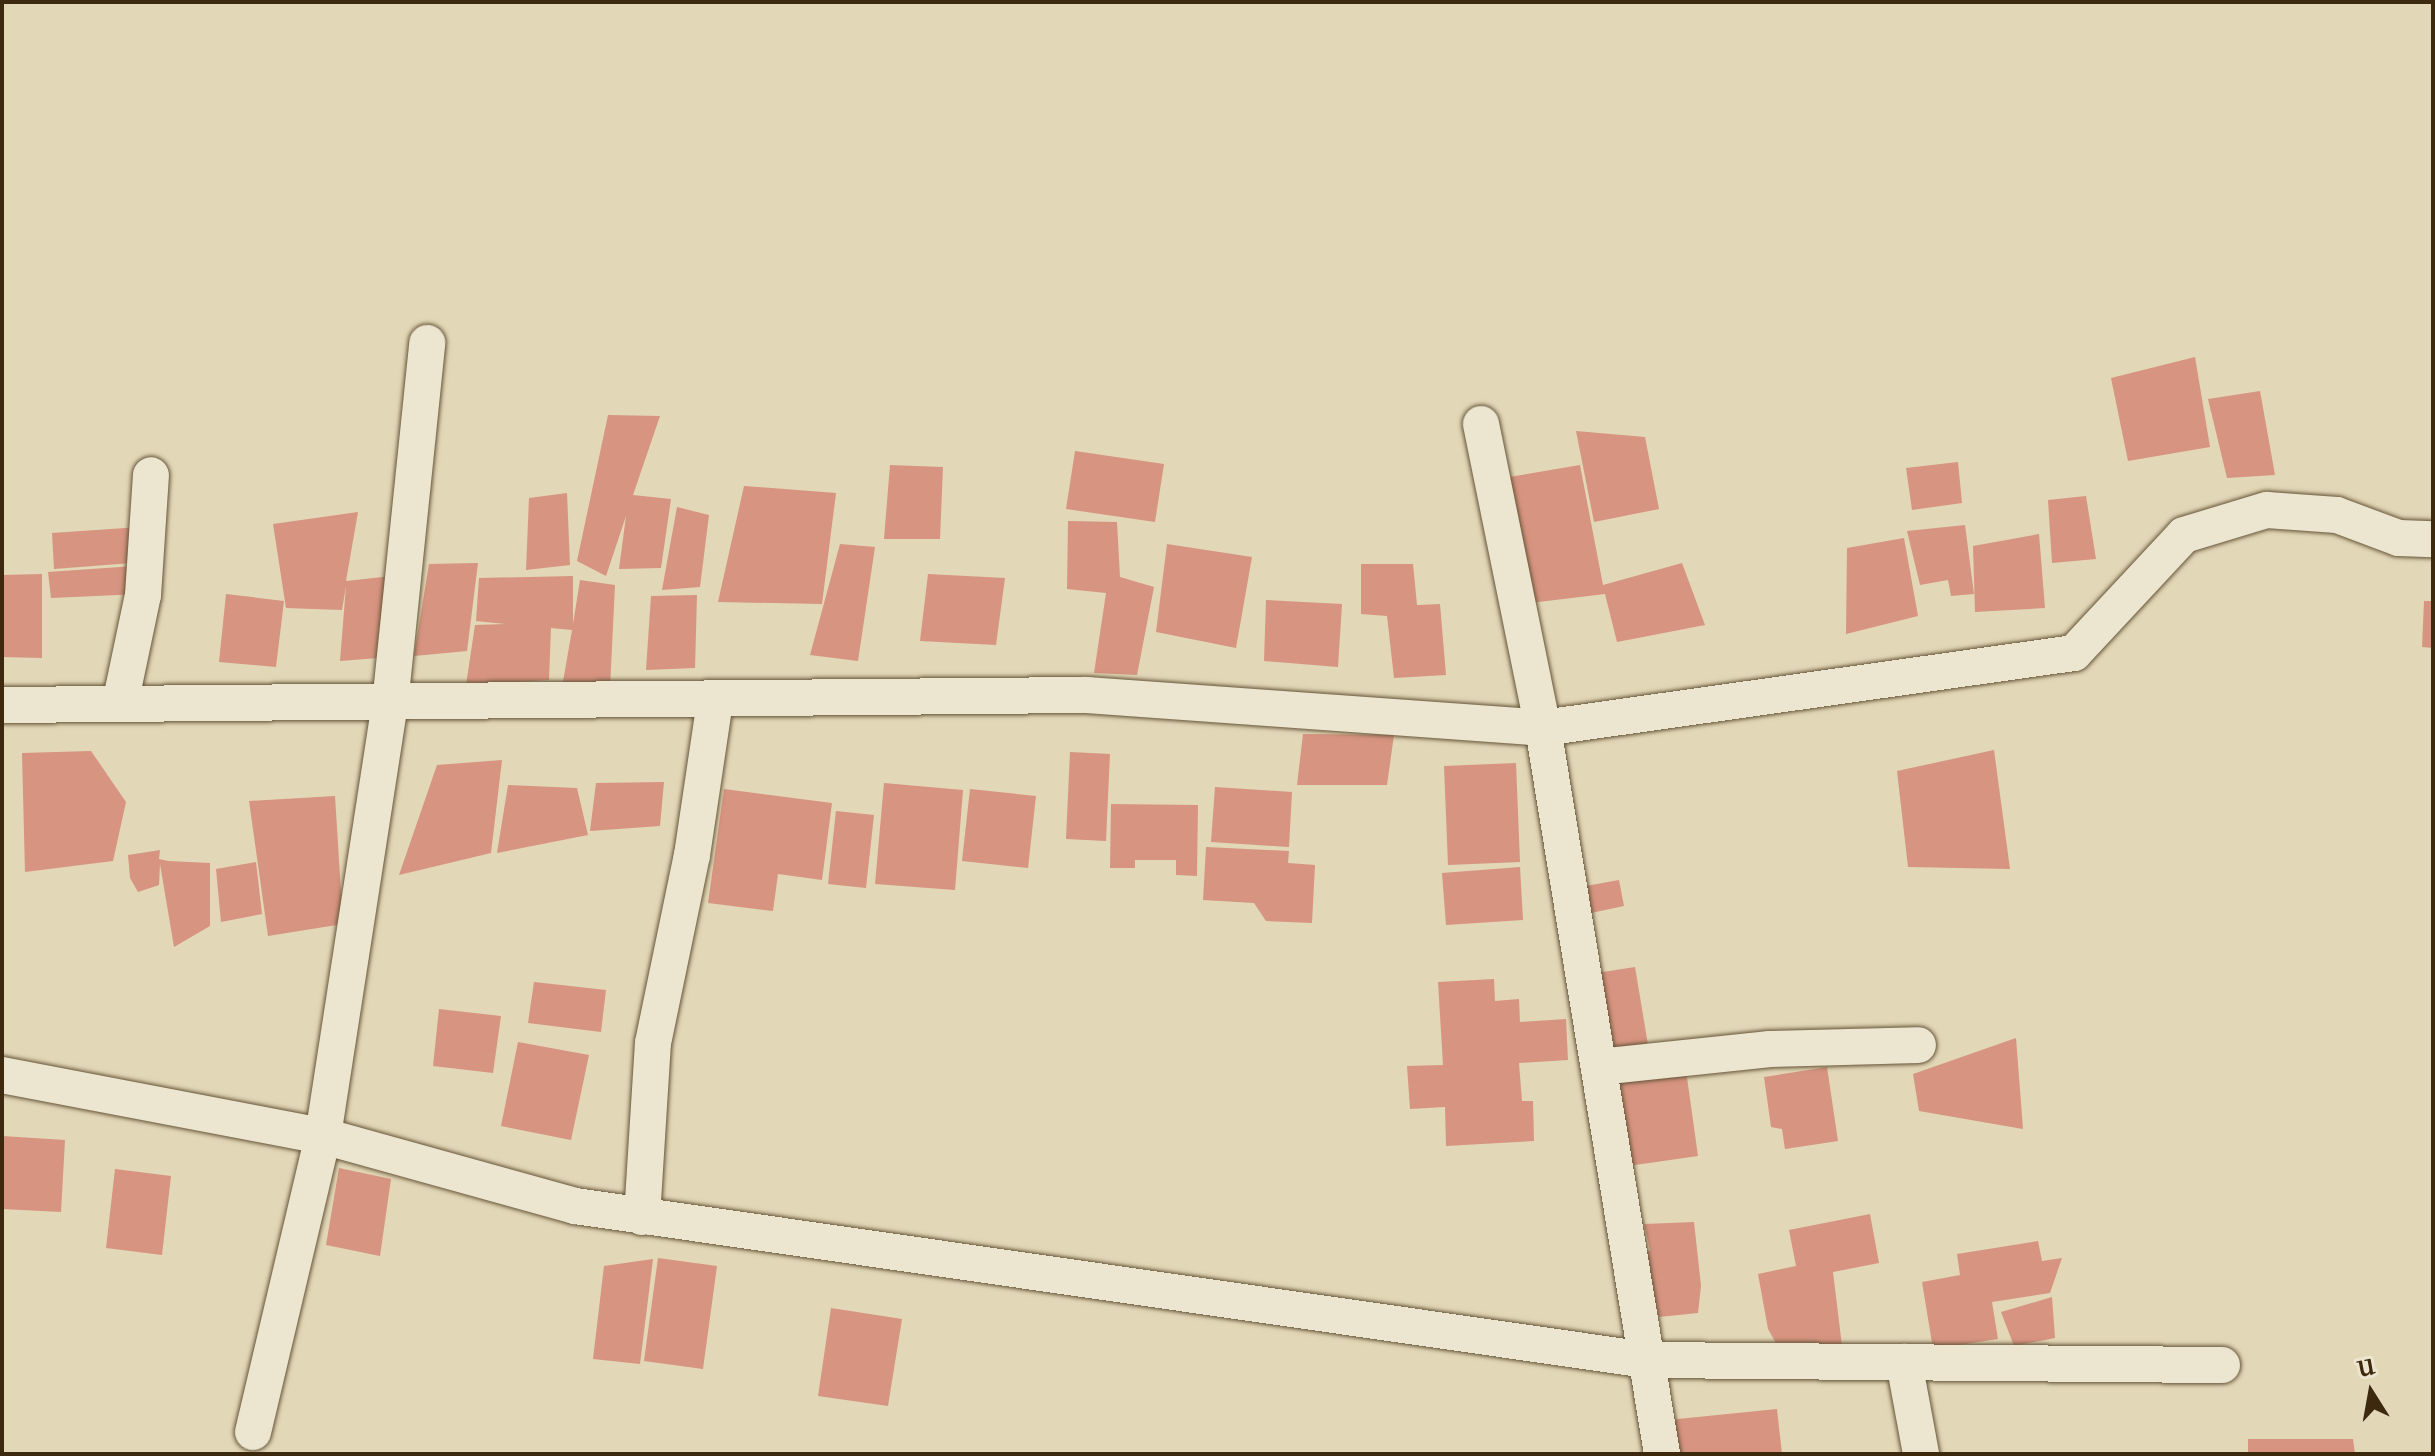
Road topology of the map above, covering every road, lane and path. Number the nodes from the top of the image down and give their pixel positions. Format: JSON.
{"nodes":[{"id":1,"x":427,"y":343,"type":"dead end"},
{"id":2,"x":1481,"y":424,"type":"dead end"},
{"id":3,"x":151,"y":475,"type":"dead end"},
{"id":4,"x":2433,"y":539,"type":"edge"},
{"id":5,"x":715,"y":701,"type":"junction"},
{"id":6,"x":120,"y":704,"type":"junction"},
{"id":7,"x":390,"y":704,"type":"junction"},
{"id":8,"x":2,"y":705,"type":"edge"},
{"id":9,"x":1543,"y":728,"type":"junction"},
{"id":10,"x":1918,"y":1045,"type":"dead end"},
{"id":11,"x":1599,"y":1067,"type":"junction"},
{"id":12,"x":2,"y":1075,"type":"edge"},
{"id":13,"x":323,"y":1136,"type":"junction"},
{"id":14,"x":642,"y":1217,"type":"junction"},
{"id":15,"x":1646,"y":1360,"type":"junction"},
{"id":16,"x":1904,"y":1362,"type":"junction"},
{"id":17,"x":2222,"y":1365,"type":"dead end"},
{"id":18,"x":253,"y":1432,"type":"dead end"},
{"id":19,"x":1662,"y":1454,"type":"edge"},
{"id":20,"x":1921,"y":1454,"type":"edge"}],
"edges":[{"from":1,"to":7,"type":"street"},
{"from":2,"to":9,"type":"street"},
{"from":3,"to":6,"type":"street"},
{"from":4,"to":9,"type":"street"},
{"from":5,"to":7,"type":"street"},
{"from":5,"to":9,"type":"street"},
{"from":5,"to":14,"type":"street"},
{"from":6,"to":7,"type":"street"},
{"from":6,"to":8,"type":"street"},
{"from":7,"to":13,"type":"street"},
{"from":9,"to":11,"type":"street"},
{"from":10,"to":11,"type":"street"},
{"from":11,"to":15,"type":"street"},
{"from":12,"to":13,"type":"street"},
{"from":13,"to":14,"type":"street"},
{"from":13,"to":18,"type":"street"},
{"from":14,"to":15,"type":"street"},
{"from":15,"to":16,"type":"street"},
{"from":15,"to":19,"type":"street"},
{"from":16,"to":17,"type":"street"},
{"from":16,"to":20,"type":"street"}]}
